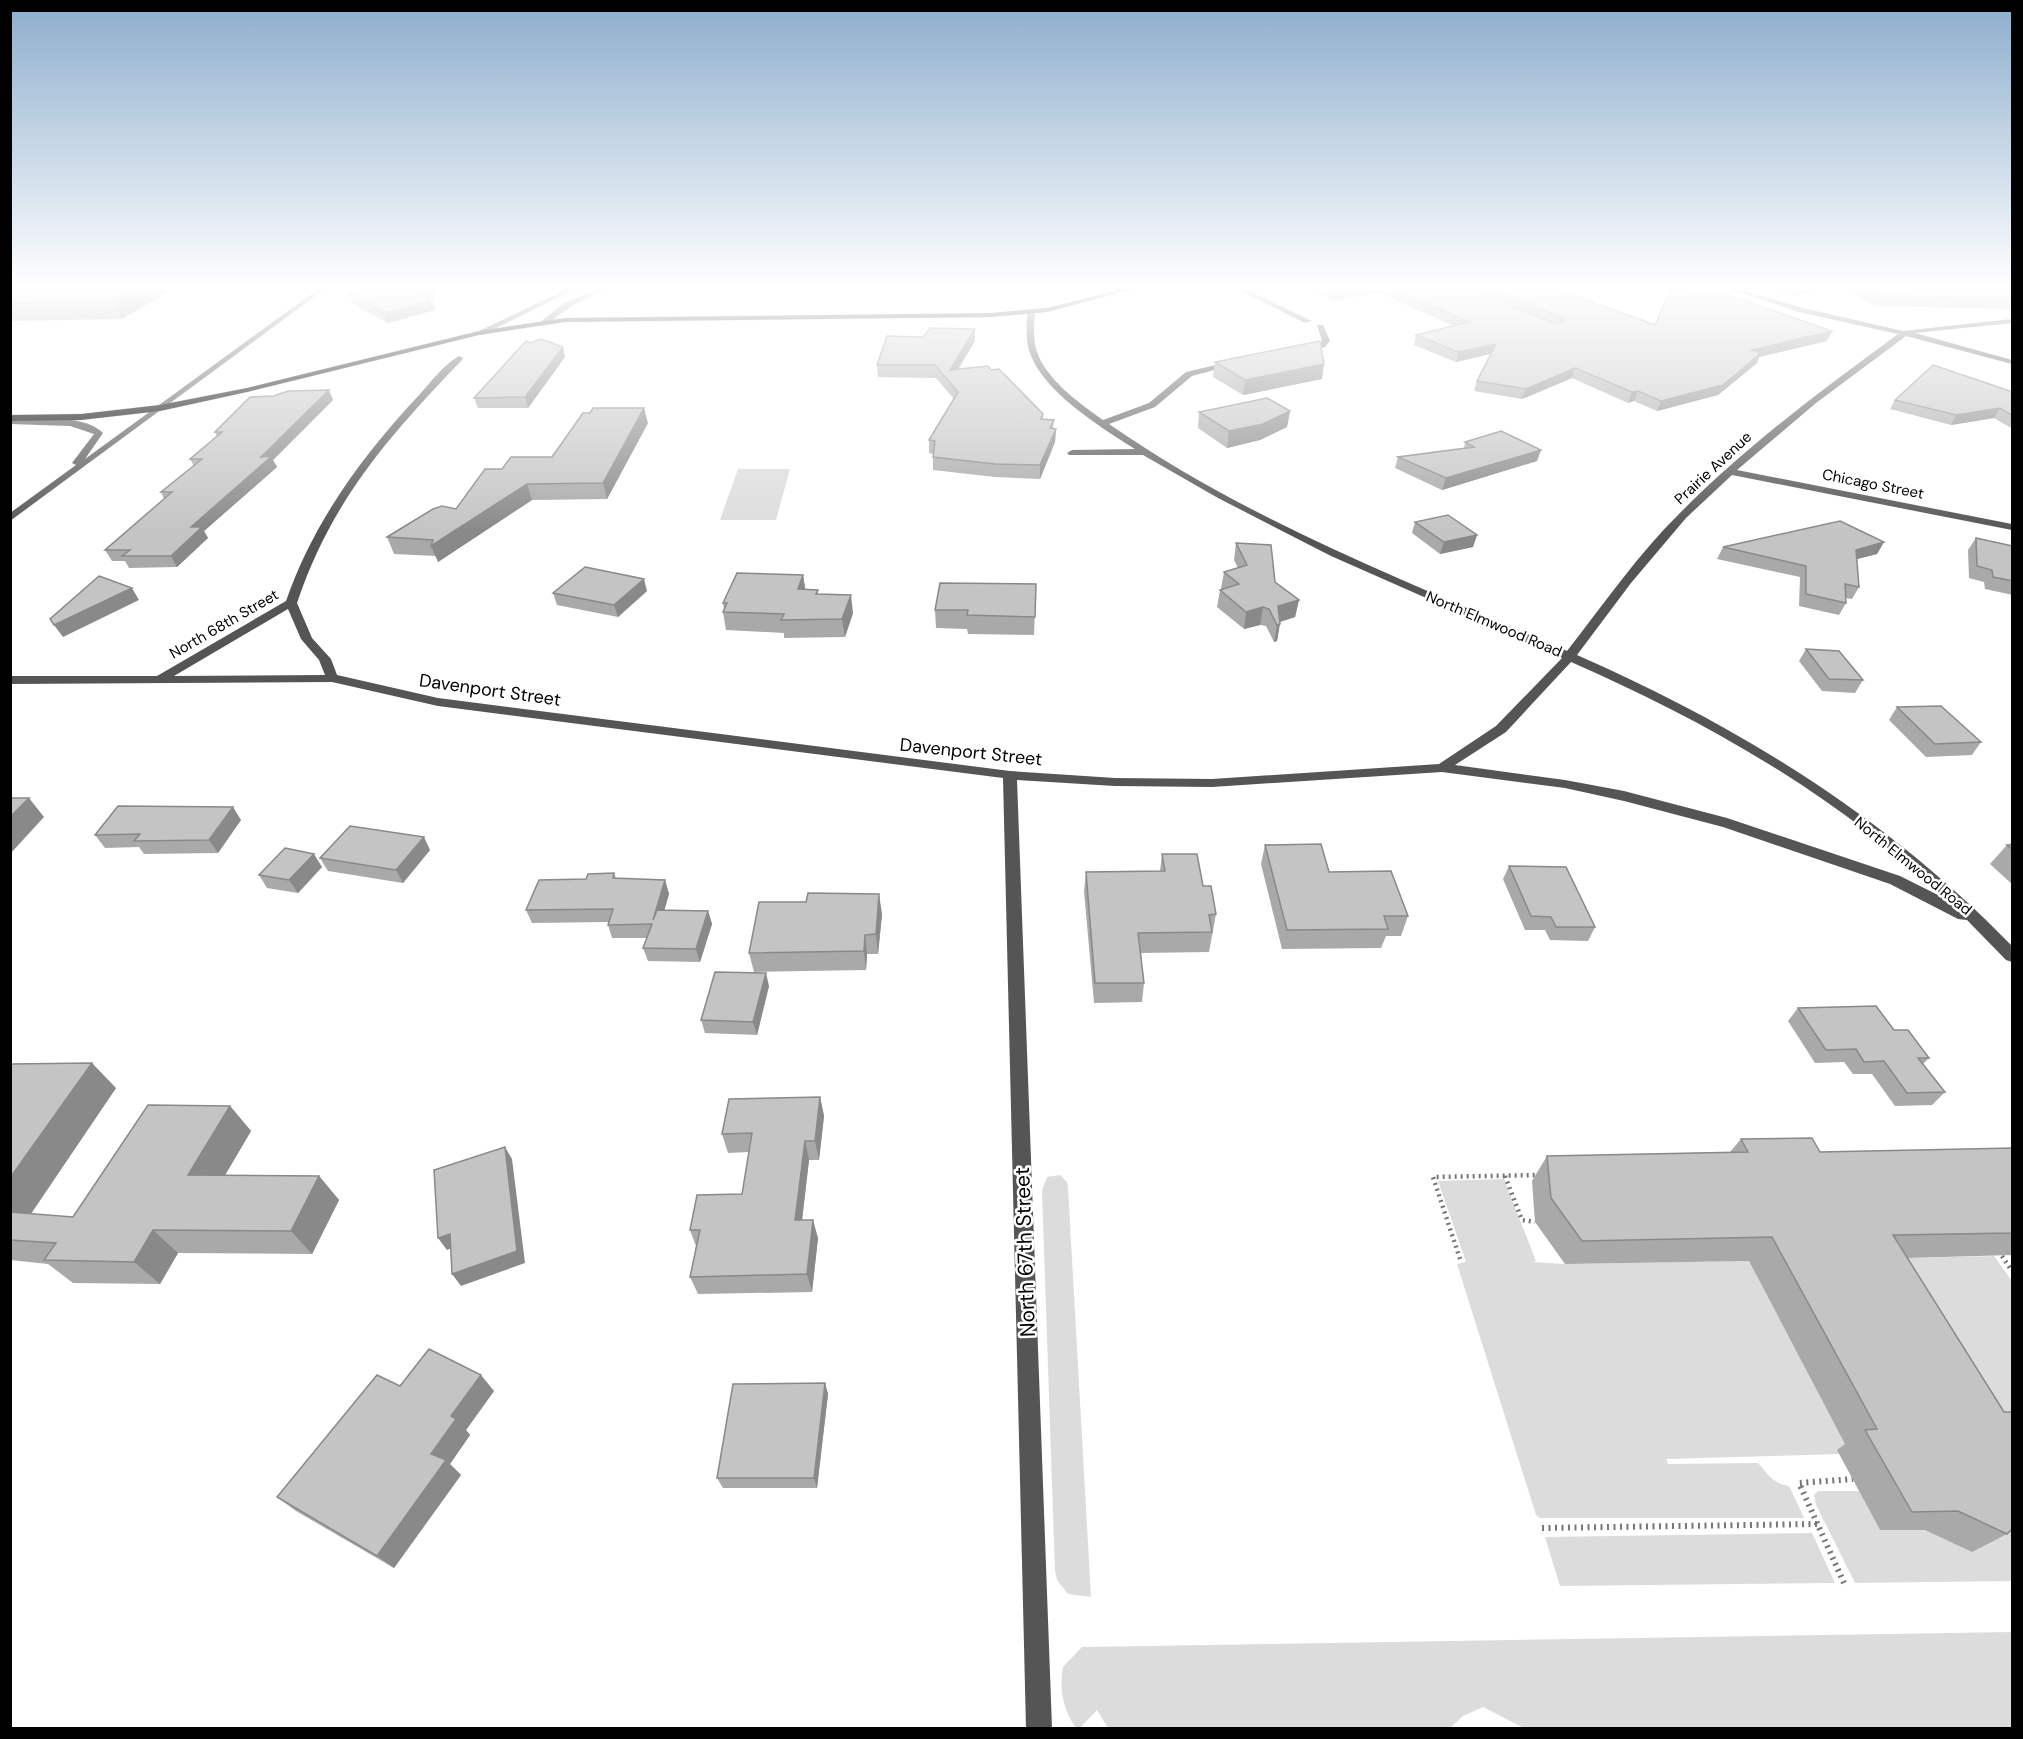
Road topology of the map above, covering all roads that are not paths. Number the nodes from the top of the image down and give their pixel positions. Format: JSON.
{"nodes":[{"id":1,"x":212,"y":370,"type":"edge"},
{"id":2,"x":328,"y":370,"type":"edge"},
{"id":3,"x":448,"y":370,"type":"edge"},
{"id":4,"x":1043,"y":370,"type":"edge"},
{"id":5,"x":1198,"y":370,"type":"edge"},
{"id":6,"x":1855,"y":370,"type":"edge"},
{"id":7,"x":160,"y":408,"type":"junction"},
{"id":8,"x":10,"y":420,"type":"edge"},
{"id":9,"x":1103,"y":423,"type":"junction"},
{"id":10,"x":1146,"y":452,"type":"junction"},
{"id":11,"x":1072,"y":453,"type":"dead end"},
{"id":12,"x":1728,"y":471,"type":"junction"},
{"id":13,"x":70,"y":475,"type":"junction"},
{"id":14,"x":10,"y":518,"type":"edge"},
{"id":15,"x":2013,"y":527,"type":"edge"},
{"id":16,"x":291,"y":603,"type":"junction"},
{"id":17,"x":1570,"y":656,"type":"junction"},
{"id":18,"x":161,"y":678,"type":"junction"},
{"id":19,"x":332,"y":678,"type":"junction"},
{"id":20,"x":10,"y":680,"type":"edge"},
{"id":21,"x":1442,"y":768,"type":"junction"},
{"id":22,"x":1010,"y":775,"type":"junction"},
{"id":23,"x":1987,"y":928,"type":"junction"},
{"id":24,"x":2013,"y":956,"type":"edge"},
{"id":25,"x":1040,"y":1728,"type":"edge"}],
"edges":[{"from":1,"to":7,"type":"street"},
{"from":2,"to":7,"type":"main road"},
{"from":3,"to":16,"type":"street","name":"North 68th Street"},
{"from":4,"to":9,"type":"street","name":"North Elmwood Road"},
{"from":5,"to":9,"type":"street"},
{"from":6,"to":12,"type":"street","name":"Prairie Avenue"},
{"from":7,"to":8,"type":"main road"},
{"from":7,"to":13,"type":"street"},
{"from":8,"to":13,"type":"street"},
{"from":9,"to":10,"type":"street","name":"North Elmwood Road"},
{"from":10,"to":11,"type":"street"},
{"from":10,"to":17,"type":"street","name":"North Elmwood Road"},
{"from":12,"to":15,"type":"street","name":"Chicago Street"},
{"from":12,"to":17,"type":"street","name":"Prairie Avenue"},
{"from":13,"to":14,"type":"street"},
{"from":16,"to":18,"type":"street","name":"North 68th Street"},
{"from":16,"to":19,"type":"street"},
{"from":17,"to":21,"type":"street","name":"Davenport Street"},
{"from":17,"to":23,"type":"street","name":"North Elmwood Road"},
{"from":18,"to":19,"type":"street","name":"Davenport Street"},
{"from":18,"to":20,"type":"street","name":"Davenport Street"},
{"from":19,"to":22,"type":"street","name":"Davenport Street"},
{"from":21,"to":22,"type":"street","name":"Davenport Street"},
{"from":21,"to":23,"type":"street","name":"North Elmwood Road"},
{"from":22,"to":25,"type":"street","name":"North 67th Street"},
{"from":23,"to":24,"type":"street","name":"North Elmwood Road"}]}
